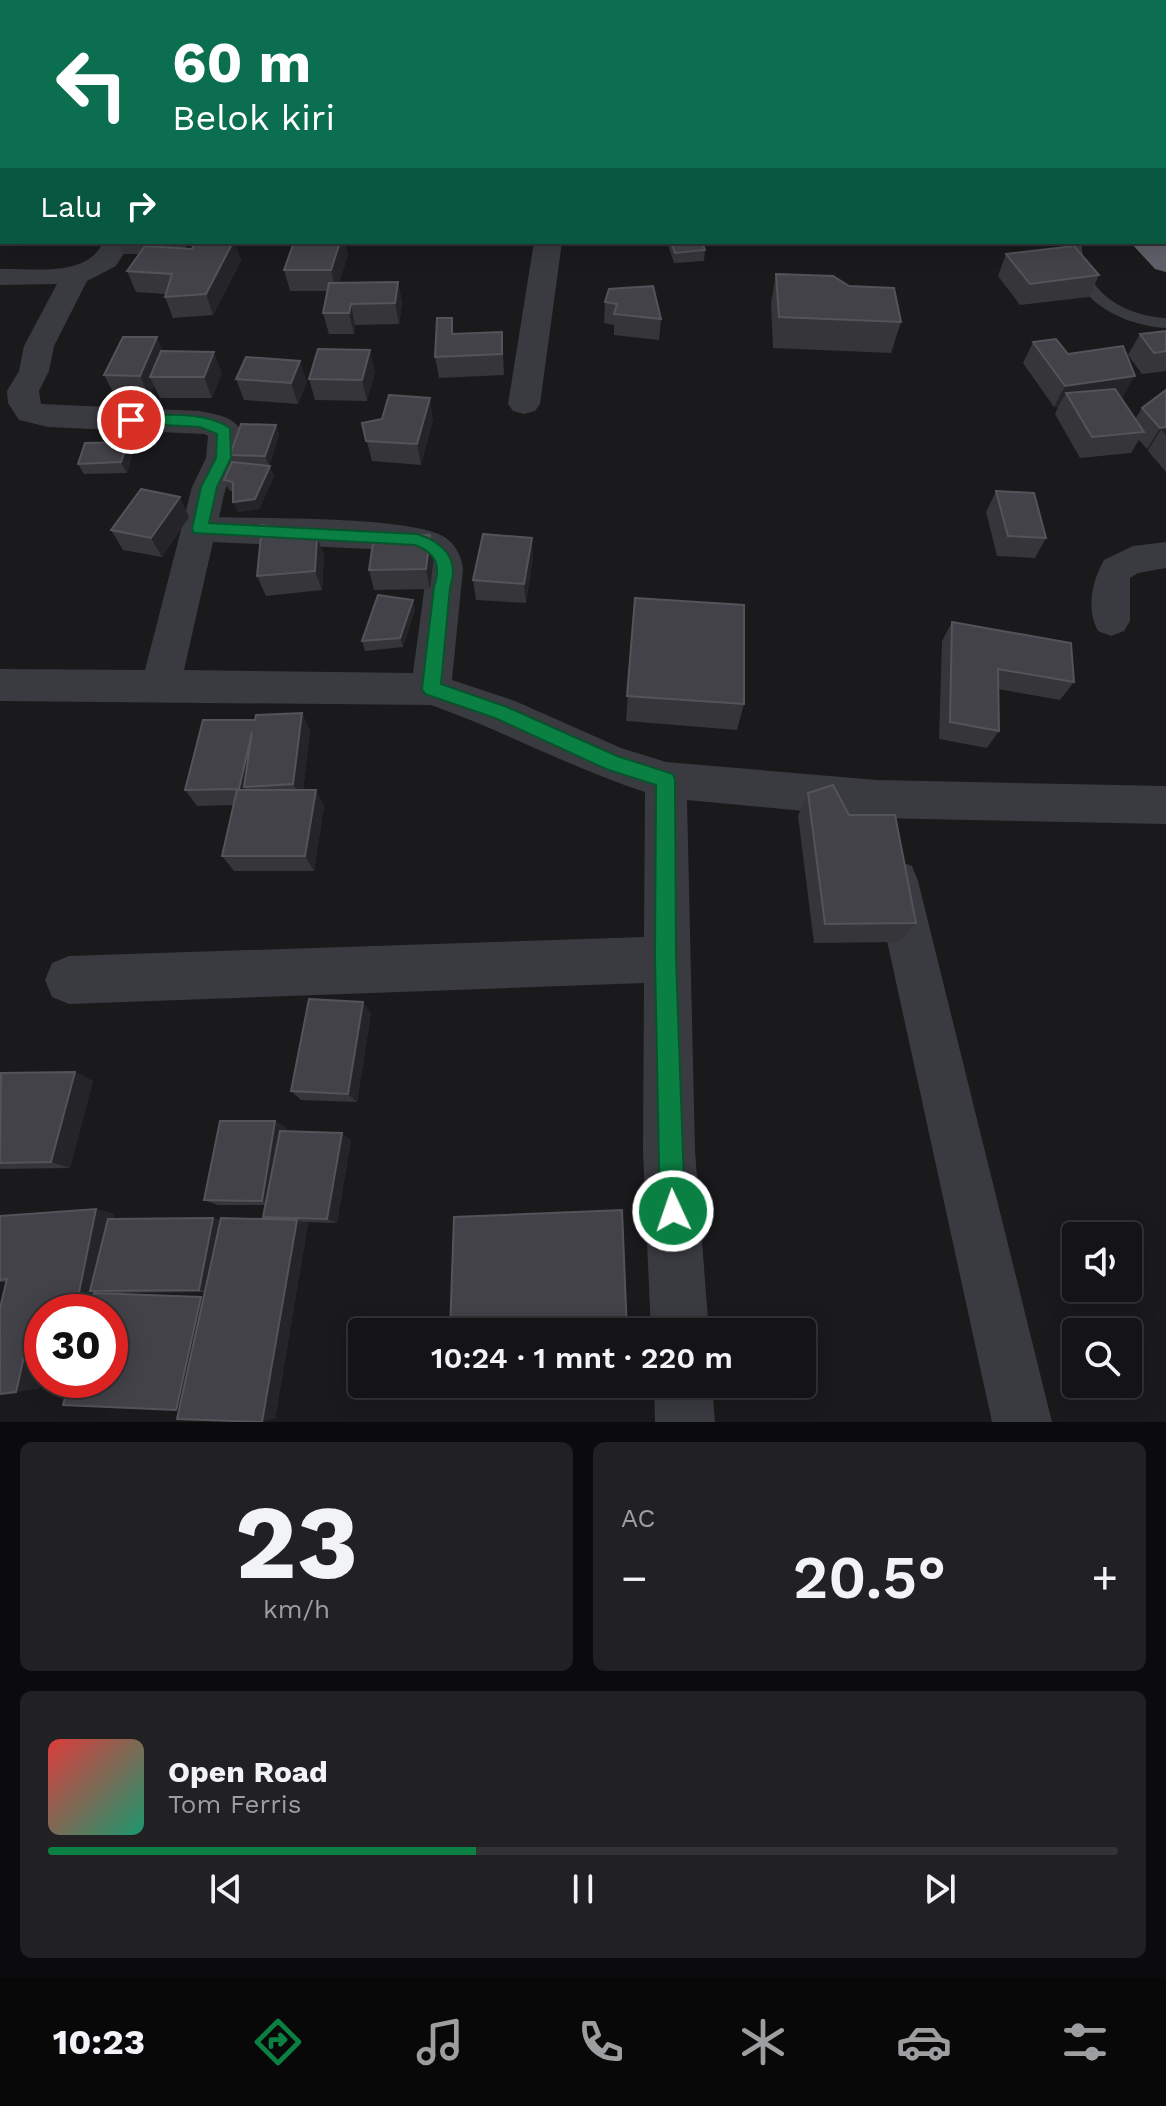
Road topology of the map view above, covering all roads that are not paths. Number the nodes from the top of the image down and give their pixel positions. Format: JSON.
{"nodes":[{"id":1,"x":116,"y":244,"type":"edge"},
{"id":2,"x":548,"y":244,"type":"edge"},
{"id":3,"x":1075,"y":244,"type":"edge"},
{"id":4,"x":1147,"y":244,"type":"edge"},
{"id":5,"x":1166,"y":263,"type":"edge"},
{"id":6,"x":76,"y":275,"type":"junction"},
{"id":7,"x":0,"y":277,"type":"edge"},
{"id":8,"x":1166,"y":323,"type":"edge"},
{"id":9,"x":524,"y":404,"type":"dead end"},
{"id":10,"x":200,"y":529,"type":"junction"},
{"id":11,"x":1166,"y":555,"type":"edge"},
{"id":12,"x":1111,"y":621,"type":"dead end"},
{"id":13,"x":0,"y":685,"type":"edge"},
{"id":14,"x":161,"y":686,"type":"junction"},
{"id":15,"x":431,"y":689,"type":"junction"},
{"id":16,"x":666,"y":780,"type":"junction"},
{"id":17,"x":877,"y":799,"type":"junction"},
{"id":18,"x":1166,"y":805,"type":"edge"},
{"id":19,"x":666,"y":959,"type":"junction"},
{"id":20,"x":69,"y":980,"type":"dead end"},
{"id":21,"x":679,"y":1318,"type":"edge"},
{"id":22,"x":684,"y":1398,"type":"edge"},
{"id":23,"x":685,"y":1422,"type":"edge"},
{"id":24,"x":1022,"y":1422,"type":"edge"}],
"edges":[{"from":1,"to":6,"type":"street"},
{"from":2,"to":9,"type":"street"},
{"from":3,"to":8,"type":"lane"},
{"from":4,"to":5,"type":"highway"},
{"from":6,"to":7,"type":"street"},
{"from":6,"to":10,"type":"street"},
{"from":10,"to":14,"type":"street"},
{"from":10,"to":15,"type":"street"},
{"from":11,"to":12,"type":"street"},
{"from":13,"to":14,"type":"street"},
{"from":14,"to":15,"type":"street"},
{"from":15,"to":16,"type":"street"},
{"from":16,"to":17,"type":"street"},
{"from":16,"to":19,"type":"street"},
{"from":17,"to":18,"type":"street"},
{"from":17,"to":24,"type":"street"},
{"from":19,"to":20,"type":"street"},
{"from":19,"to":21,"type":"street"},
{"from":22,"to":23,"type":"street"}]}
